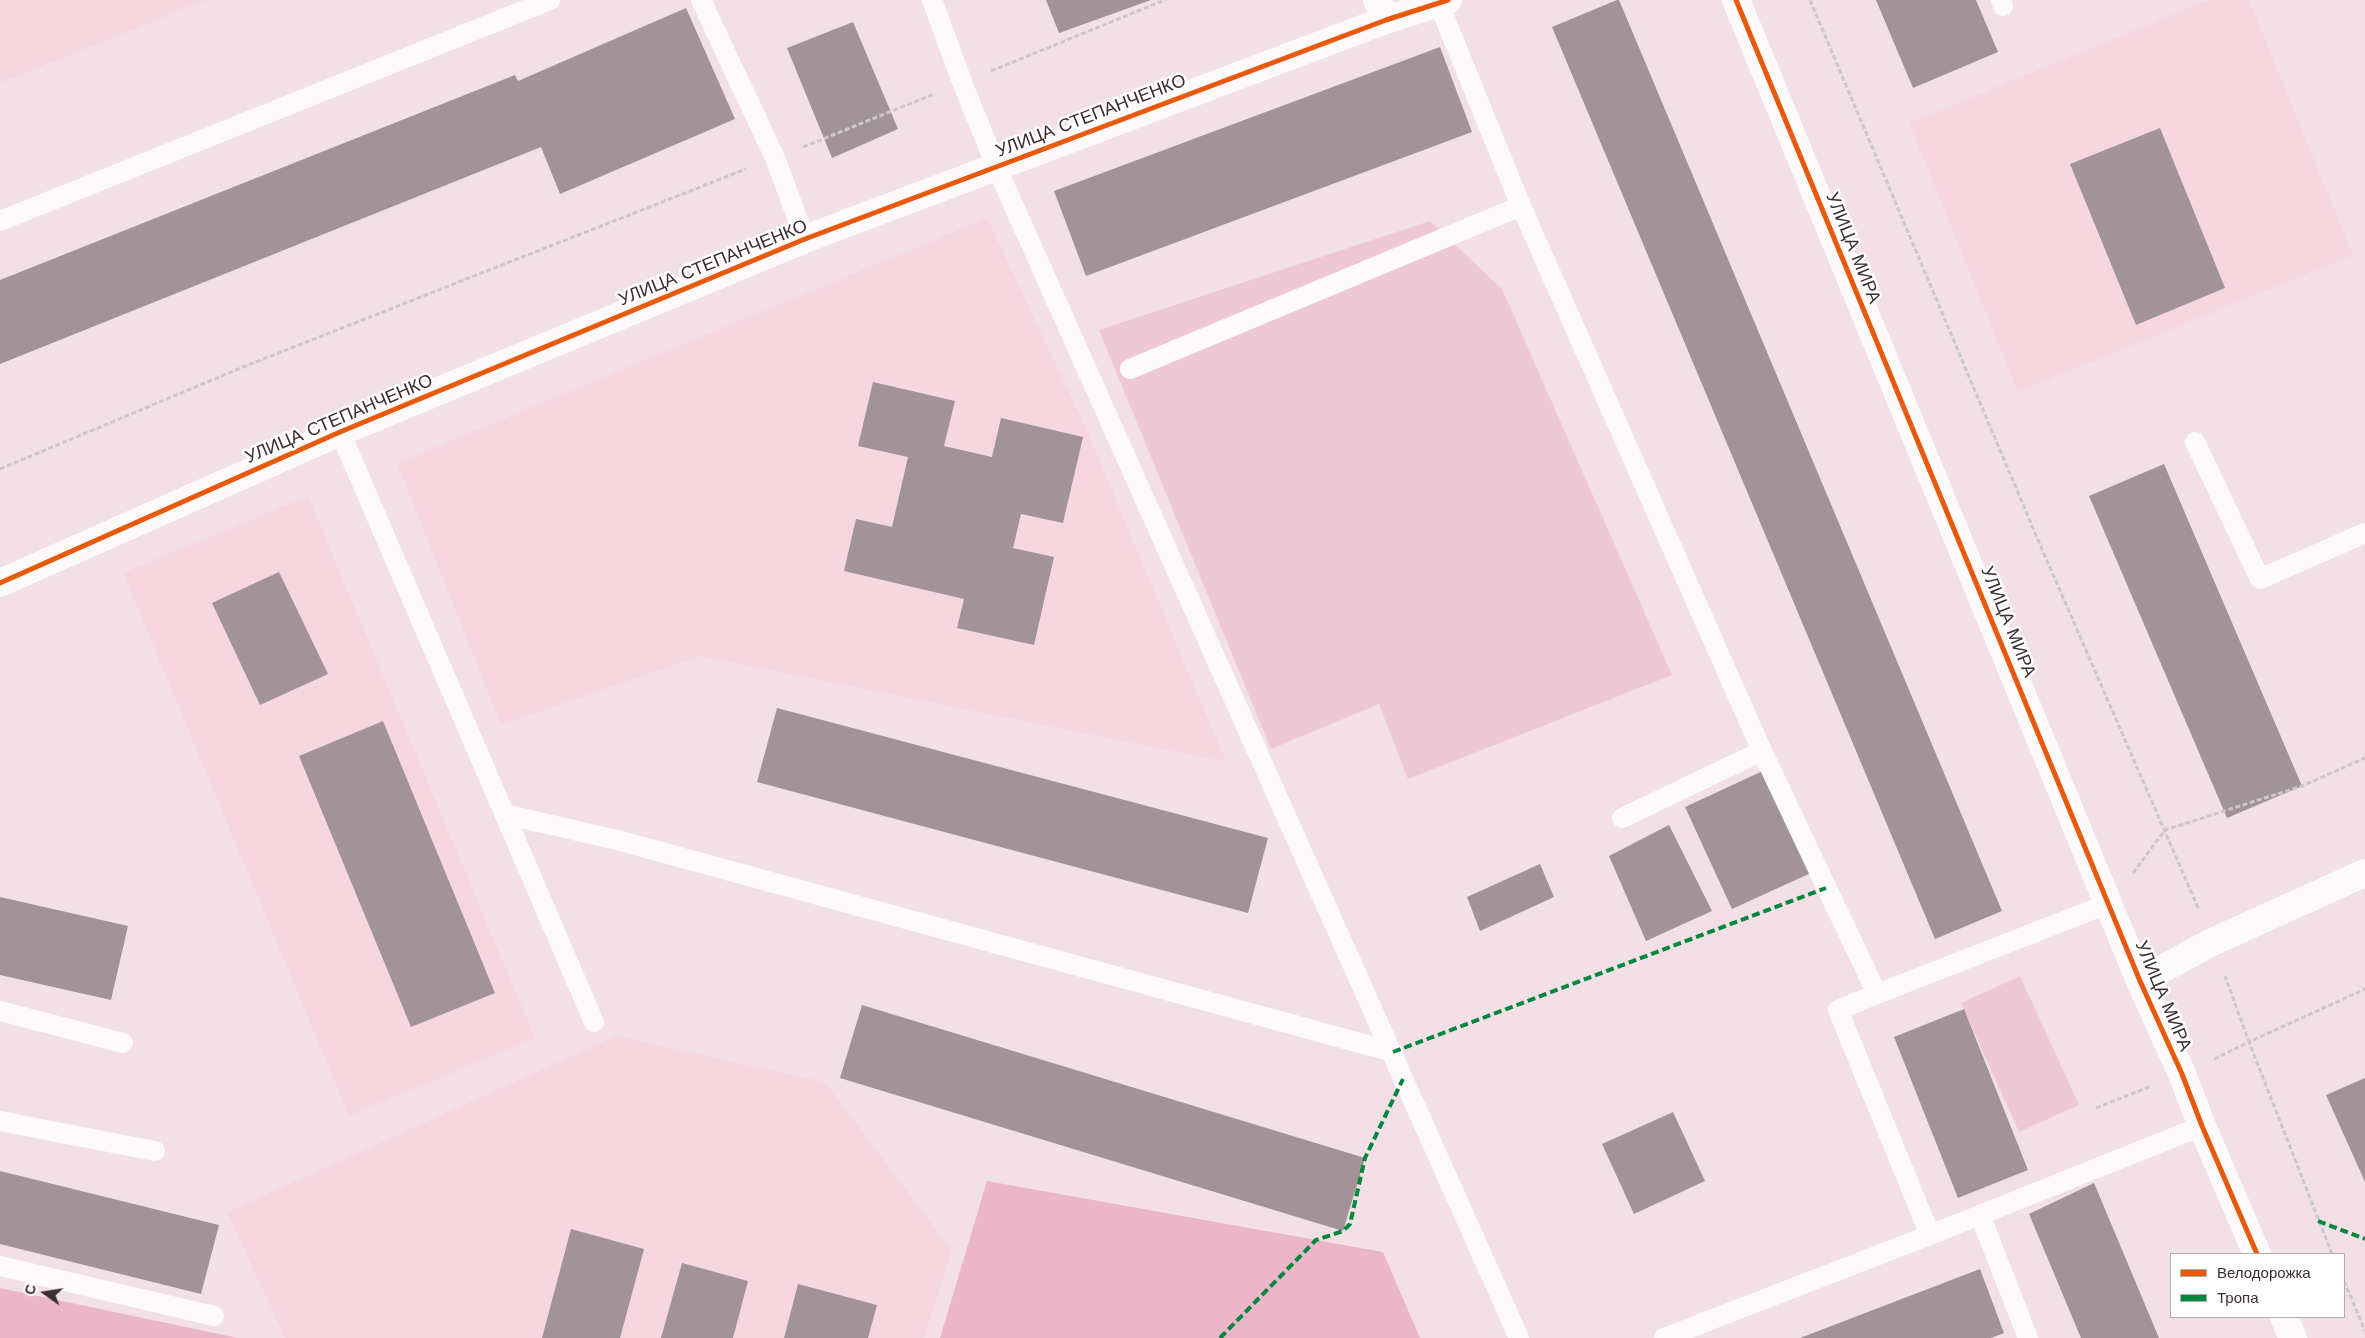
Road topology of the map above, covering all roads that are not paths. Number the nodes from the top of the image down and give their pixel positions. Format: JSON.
{"nodes":[{"id":1,"x":550,"y":0,"type":"edge"},
{"id":2,"x":701,"y":0,"type":"edge"},
{"id":3,"x":932,"y":0,"type":"edge"},
{"id":4,"x":1736,"y":0,"type":"edge"},
{"id":5,"x":1444,"y":2,"type":"edge"},
{"id":6,"x":1382,"y":10,"type":"edge"},
{"id":7,"x":996,"y":166,"type":"junction"},
{"id":8,"x":1521,"y":206,"type":"junction"},
{"id":9,"x":0,"y":221,"type":"edge"},
{"id":10,"x":805,"y":239,"type":"junction"},
{"id":11,"x":1130,"y":369,"type":"dead end"},
{"id":12,"x":340,"y":432,"type":"junction"},
{"id":13,"x":2195,"y":442,"type":"dead end"},
{"id":14,"x":2365,"y":533,"type":"edge"},
{"id":15,"x":0,"y":583,"type":"edge"},
{"id":16,"x":1762,"y":751,"type":"junction"},
{"id":17,"x":504,"y":814,"type":"junction"},
{"id":18,"x":1622,"y":818,"type":"dead end"},
{"id":19,"x":2365,"y":873,"type":"edge"},
{"id":20,"x":2110,"y":903,"type":"junction"},
{"id":21,"x":2140,"y":981,"type":"junction"},
{"id":22,"x":1877,"y":994,"type":"junction"},
{"id":23,"x":0,"y":1010,"type":"edge"},
{"id":24,"x":594,"y":1022,"type":"dead end"},
{"id":25,"x":123,"y":1043,"type":"dead end"},
{"id":26,"x":1393,"y":1052,"type":"junction"},
{"id":27,"x":0,"y":1121,"type":"edge"},
{"id":28,"x":2202,"y":1126,"type":"junction"},
{"id":29,"x":155,"y":1151,"type":"dead end"},
{"id":30,"x":1980,"y":1215,"type":"junction"},
{"id":31,"x":1930,"y":1235,"type":"junction"},
{"id":32,"x":2257,"y":1253,"type":"edge"},
{"id":33,"x":0,"y":1266,"type":"edge"},
{"id":34,"x":214,"y":1316,"type":"dead end"},
{"id":35,"x":2284,"y":1318,"type":"edge"},
{"id":36,"x":1519,"y":1338,"type":"edge"},
{"id":37,"x":1664,"y":1338,"type":"edge"},
{"id":38,"x":2028,"y":1338,"type":"edge"},
{"id":39,"x":2293,"y":1338,"type":"edge"}],
"edges":[{"from":1,"to":9,"type":"lane"},
{"from":2,"to":10,"type":"lane"},
{"from":3,"to":7,"type":"lane"},
{"from":4,"to":20,"type":"street","name":"УЛИЦА МИРА"},
{"from":5,"to":6,"type":"street","name":"УЛИЦА СТЕПАНЧЕНКО"},
{"from":5,"to":8,"type":"lane"},
{"from":6,"to":7,"type":"street","name":"УЛИЦА СТЕПАНЧЕНКО"},
{"from":7,"to":10,"type":"street","name":"УЛИЦА СТЕПАНЧЕНКО"},
{"from":7,"to":26,"type":"lane"},
{"from":8,"to":11,"type":"lane"},
{"from":8,"to":16,"type":"lane"},
{"from":10,"to":12,"type":"street","name":"УЛИЦА СТЕПАНЧЕНКО"},
{"from":12,"to":15,"type":"street","name":"УЛИЦА СТЕПАНЧЕНКО"},
{"from":12,"to":17,"type":"lane"},
{"from":13,"to":14,"type":"lane"},
{"from":16,"to":18,"type":"lane"},
{"from":16,"to":22,"type":"lane"},
{"from":17,"to":24,"type":"lane"},
{"from":17,"to":26,"type":"lane"},
{"from":19,"to":21,"type":"street"},
{"from":20,"to":21,"type":"street","name":"УЛИЦА МИРА"},
{"from":20,"to":22,"type":"lane"},
{"from":21,"to":28,"type":"street","name":"УЛИЦА МИРА"},
{"from":22,"to":31,"type":"lane"},
{"from":23,"to":25,"type":"lane"},
{"from":26,"to":36,"type":"lane"},
{"from":27,"to":29,"type":"lane"},
{"from":28,"to":30,"type":"lane"},
{"from":28,"to":32,"type":"street","name":"УЛИЦА МИРА"},
{"from":30,"to":31,"type":"lane"},
{"from":30,"to":38,"type":"lane"},
{"from":31,"to":37,"type":"lane"},
{"from":33,"to":34,"type":"lane"},
{"from":35,"to":39,"type":"street"}]}
